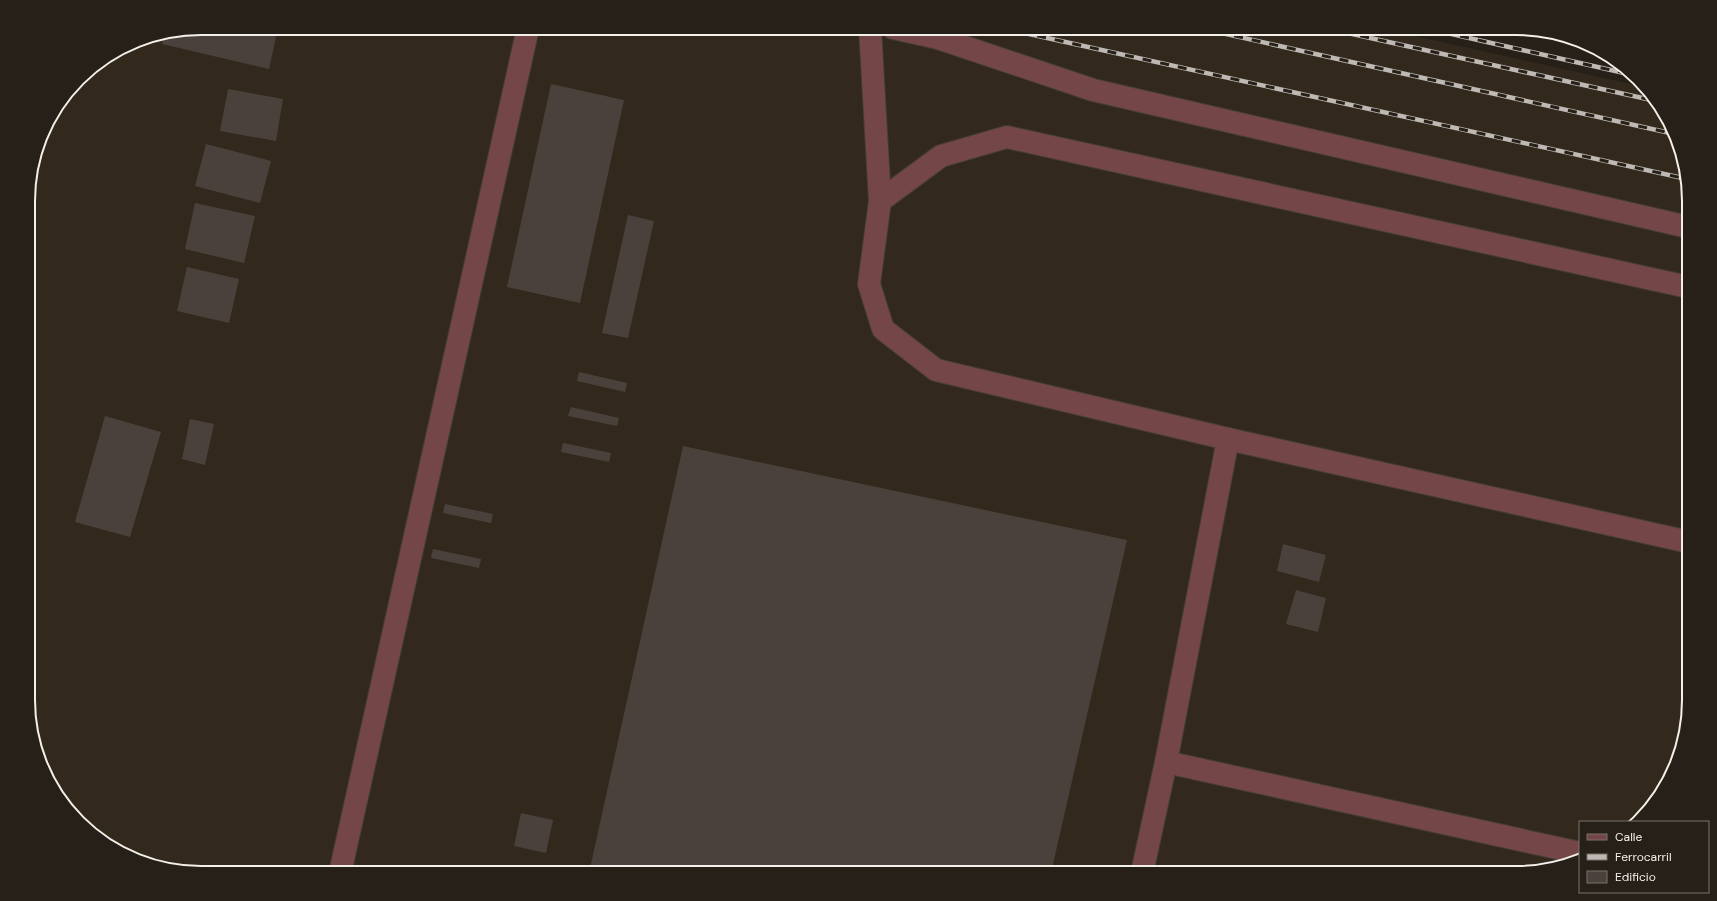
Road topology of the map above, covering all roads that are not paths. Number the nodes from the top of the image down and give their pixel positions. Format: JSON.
{"nodes":[{"id":1,"x":526,"y":35,"type":"edge"},
{"id":2,"x":870,"y":35,"type":"edge"},
{"id":3,"x":924,"y":35,"type":"edge"},
{"id":4,"x":880,"y":201,"type":"junction"},
{"id":5,"x":1682,"y":226,"type":"edge"},
{"id":6,"x":1682,"y":286,"type":"edge"},
{"id":7,"x":1228,"y":439,"type":"junction"},
{"id":8,"x":1682,"y":540,"type":"edge"},
{"id":9,"x":1166,"y":762,"type":"junction"},
{"id":10,"x":1579,"y":853,"type":"edge"},
{"id":11,"x":342,"y":866,"type":"edge"},
{"id":12,"x":1144,"y":866,"type":"edge"}],
"edges":[{"from":1,"to":11,"type":"lane"},
{"from":2,"to":4,"type":"lane"},
{"from":3,"to":5,"type":"lane"},
{"from":4,"to":6,"type":"lane"},
{"from":4,"to":7,"type":"lane"},
{"from":7,"to":8,"type":"lane"},
{"from":7,"to":9,"type":"lane"},
{"from":9,"to":10,"type":"lane"},
{"from":9,"to":12,"type":"lane"}]}
